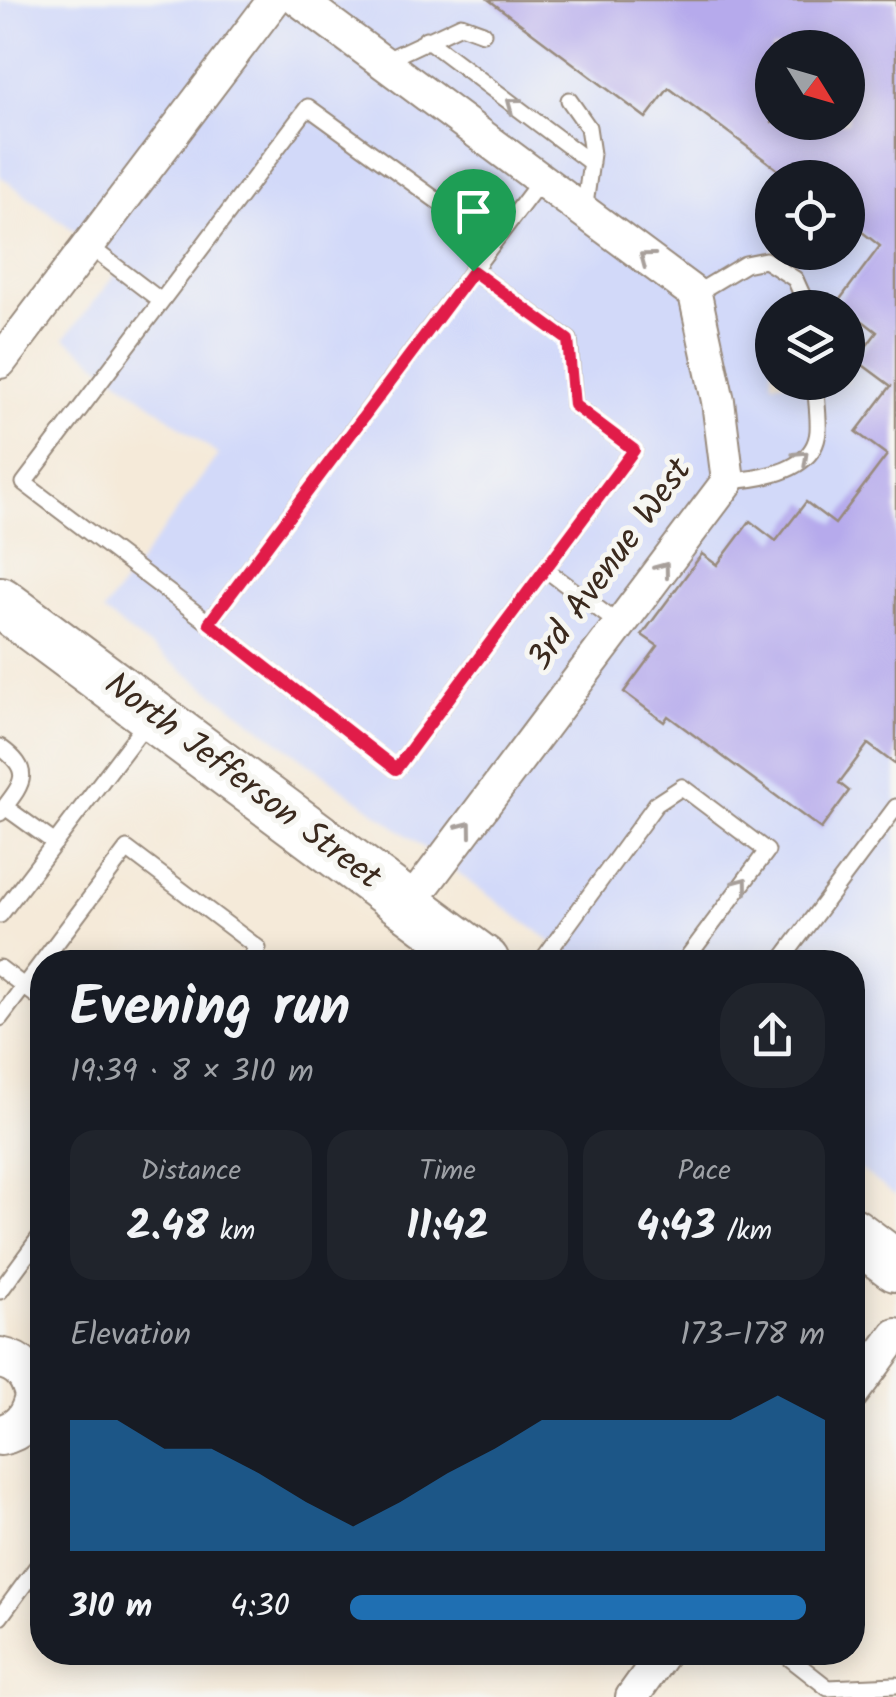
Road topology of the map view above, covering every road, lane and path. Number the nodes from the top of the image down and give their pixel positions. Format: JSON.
{"nodes":[{"id":1,"x":274,"y":0,"type":"edge"},
{"id":2,"x":300,"y":0,"type":"edge"},
{"id":3,"x":483,"y":33,"type":"dead end"},
{"id":4,"x":426,"y":39,"type":"junction"},
{"id":5,"x":382,"y":62,"type":"junction"},
{"id":6,"x":569,"y":100,"type":"dead end"},
{"id":7,"x":591,"y":162,"type":"junction"},
{"id":8,"x":541,"y":180,"type":"junction"},
{"id":9,"x":584,"y":212,"type":"junction"},
{"id":10,"x":494,"y":242,"type":"junction"},
{"id":11,"x":88,"y":246,"type":"junction"},
{"id":12,"x":473,"y":271,"type":"junction"},
{"id":13,"x":800,"y":290,"type":"edge"},
{"id":14,"x":695,"y":294,"type":"junction"},
{"id":15,"x":161,"y":301,"type":"junction"},
{"id":16,"x":0,"y":362,"type":"edge"},
{"id":17,"x":816,"y":400,"type":"edge"},
{"id":18,"x":728,"y":481,"type":"junction"},
{"id":19,"x":545,"y":569,"type":"junction"},
{"id":20,"x":0,"y":602,"type":"edge"},
{"id":21,"x":209,"y":623,"type":"junction"},
{"id":22,"x":620,"y":625,"type":"junction"},
{"id":23,"x":152,"y":716,"type":"junction"},
{"id":24,"x":0,"y":747,"type":"edge"},
{"id":25,"x":896,"y":807,"type":"edge"},
{"id":26,"x":2,"y":810,"type":"edge"},
{"id":27,"x":55,"y":843,"type":"junction"},
{"id":28,"x":408,"y":906,"type":"junction"},
{"id":29,"x":0,"y":916,"type":"edge"},
{"id":30,"x":51,"y":950,"type":"edge"},
{"id":31,"x":257,"y":950,"type":"edge"},
{"id":32,"x":468,"y":950,"type":"edge"},
{"id":33,"x":550,"y":950,"type":"edge"},
{"id":34,"x":693,"y":950,"type":"edge"},
{"id":35,"x":789,"y":950,"type":"edge"},
{"id":36,"x":0,"y":968,"type":"edge"},
{"id":37,"x":30,"y":978,"type":"edge"},
{"id":38,"x":24,"y":986,"type":"junction"},
{"id":39,"x":30,"y":991,"type":"edge"},
{"id":40,"x":0,"y":1018,"type":"edge"},
{"id":41,"x":865,"y":1243,"type":"edge"},
{"id":42,"x":30,"y":1250,"type":"edge"},
{"id":43,"x":896,"y":1266,"type":"edge"},
{"id":44,"x":0,"y":1291,"type":"edge"},
{"id":45,"x":896,"y":1335,"type":"edge"},
{"id":46,"x":0,"y":1358,"type":"edge"},
{"id":47,"x":865,"y":1377,"type":"edge"},
{"id":48,"x":30,"y":1380,"type":"edge"},
{"id":49,"x":30,"y":1576,"type":"edge"},
{"id":50,"x":0,"y":1617,"type":"edge"},
{"id":51,"x":655,"y":1665,"type":"edge"},
{"id":52,"x":799,"y":1665,"type":"edge"},
{"id":53,"x":896,"y":1685,"type":"edge"},
{"id":54,"x":632,"y":1697,"type":"edge"}],
"edges":[{"from":1,"to":11,"type":"street"},
{"from":2,"to":5,"type":"street"},
{"from":3,"to":4,"type":"lane"},
{"from":4,"to":5,"type":"lane"},
{"from":7,"to":4,"type":"lane","one_way":true},
{"from":5,"to":8,"type":"street"},
{"from":6,"to":7,"type":"lane"},
{"from":7,"to":9,"type":"lane"},
{"from":8,"to":9,"type":"street"},
{"from":8,"to":10,"type":"lane"},
{"from":14,"to":9,"type":"street","one_way":true},
{"from":10,"to":12,"type":"lane"},
{"from":10,"to":15,"type":"lane"},
{"from":11,"to":15,"type":"lane"},
{"from":11,"to":16,"type":"street"},
{"from":12,"to":19,"type":"lane"},
{"from":12,"to":21,"type":"lane"},
{"from":13,"to":14,"type":"lane"},
{"from":14,"to":18,"type":"street","name":"3rd Avenue West"},
{"from":15,"to":21,"type":"lane"},
{"from":18,"to":17,"type":"lane","one_way":true},
{"from":22,"to":18,"type":"street","name":"3rd Avenue West","one_way":true},
{"from":19,"to":21,"type":"lane"},
{"from":19,"to":22,"type":"lane"},
{"from":20,"to":23,"type":"main road","name":"North Jefferson Street"},
{"from":28,"to":22,"type":"street","name":"3rd Avenue West","one_way":true},
{"from":23,"to":27,"type":"lane"},
{"from":23,"to":28,"type":"main road","name":"North Jefferson Street"},
{"from":24,"to":26,"type":"lane"},
{"from":25,"to":35,"type":"lane"},
{"from":26,"to":27,"type":"lane"},
{"from":27,"to":29,"type":"lane"},
{"from":28,"to":32,"type":"main road","name":"North Jefferson Street"},
{"from":30,"to":31,"type":"lane"},
{"from":34,"to":33,"type":"lane","one_way":true},
{"from":36,"to":38,"type":"lane"},
{"from":37,"to":38,"type":"lane"},
{"from":38,"to":39,"type":"lane"},
{"from":38,"to":40,"type":"lane"},
{"from":41,"to":43,"type":"main road"},
{"from":42,"to":44,"type":"lane"},
{"from":45,"to":47,"type":"street"},
{"from":46,"to":48,"type":"street"},
{"from":49,"to":50,"type":"lane"},
{"from":51,"to":54,"type":"street"},
{"from":52,"to":53,"type":"lane"}]}
